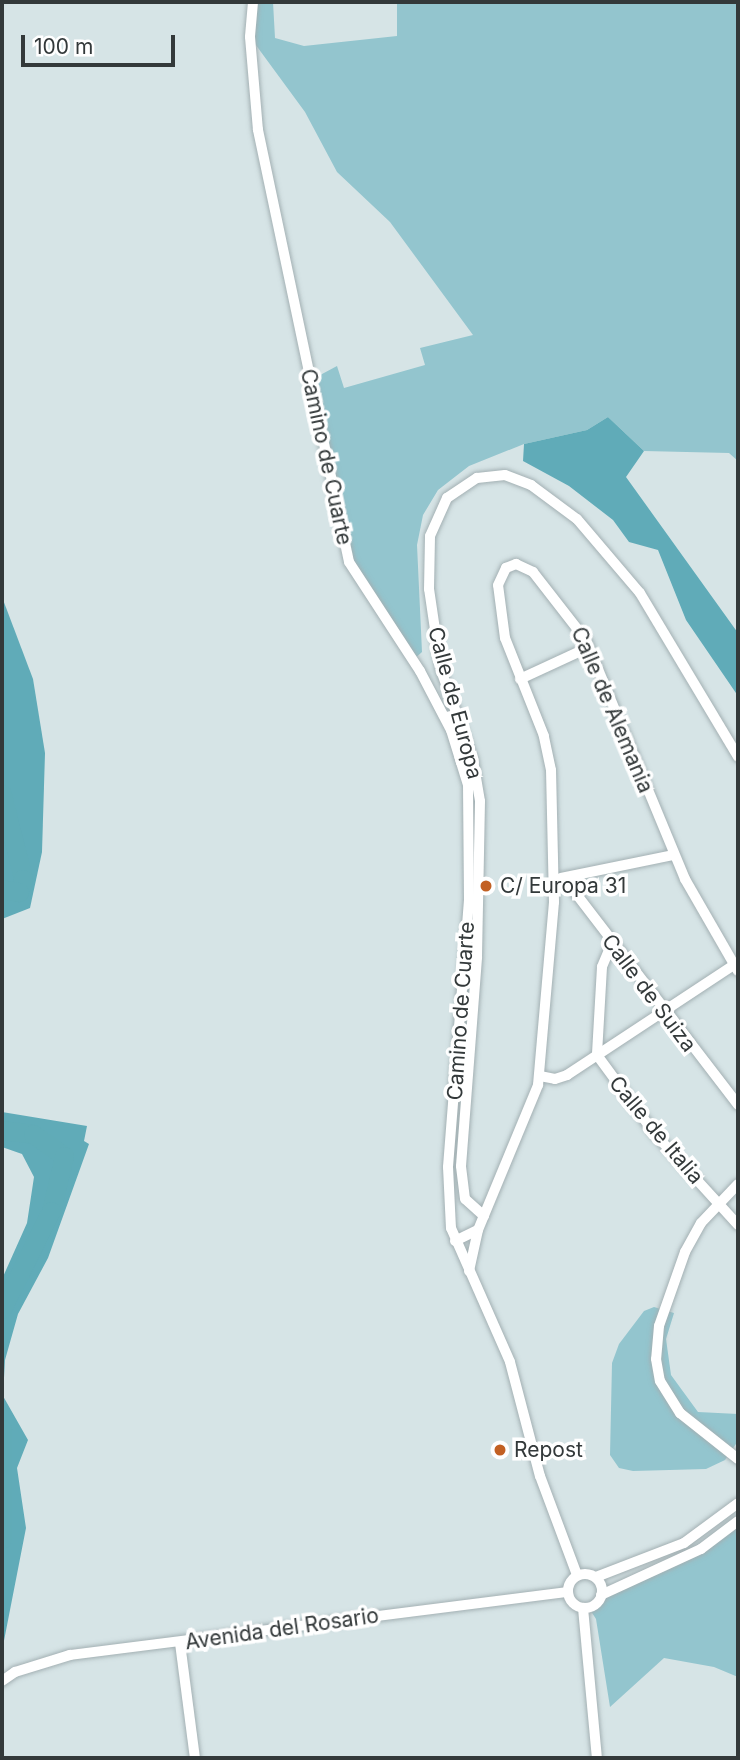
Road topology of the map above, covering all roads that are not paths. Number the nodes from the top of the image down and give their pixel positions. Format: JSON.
{"nodes":[{"id":1,"x":253,"y":2,"type":"edge"},
{"id":2,"x":587,"y":648,"type":"junction"},
{"id":3,"x":520,"y":679,"type":"junction"},
{"id":4,"x":738,"y":757,"type":"edge"},
{"id":5,"x":673,"y":855,"type":"junction"},
{"id":6,"x":559,"y":878,"type":"junction"},
{"id":7,"x":612,"y":943,"type":"junction"},
{"id":8,"x":736,"y":968,"type":"edge"},
{"id":9,"x":663,"y":1012,"type":"junction"},
{"id":10,"x":597,"y":1055,"type":"junction"},
{"id":11,"x":540,"y":1076,"type":"junction"},
{"id":12,"x":738,"y":1105,"type":"edge"},
{"id":13,"x":738,"y":1184,"type":"edge"},
{"id":14,"x":719,"y":1201,"type":"junction"},
{"id":15,"x":484,"y":1216,"type":"junction"},
{"id":16,"x":738,"y":1225,"type":"edge"},
{"id":17,"x":478,"y":1230,"type":"junction"},
{"id":18,"x":475,"y":1244,"type":"junction"},
{"id":19,"x":457,"y":1246,"type":"junction"},
{"id":20,"x":469,"y":1272,"type":"junction"},
{"id":21,"x":738,"y":1459,"type":"edge"},
{"id":22,"x":738,"y":1503,"type":"edge"},
{"id":23,"x":738,"y":1521,"type":"edge"},
{"id":24,"x":577,"y":1575,"type":"junction"},
{"id":25,"x":596,"y":1577,"type":"junction"},
{"id":26,"x":567,"y":1592,"type":"junction"},
{"id":27,"x":601,"y":1595,"type":"junction"},
{"id":28,"x":583,"y":1608,"type":"junction"},
{"id":29,"x":180,"y":1643,"type":"junction"},
{"id":30,"x":2,"y":1681,"type":"edge"},
{"id":31,"x":195,"y":1758,"type":"edge"},
{"id":32,"x":597,"y":1758,"type":"edge"}],
"edges":[{"from":1,"to":19,"type":"street","name":"Camino de Cuarte"},
{"from":2,"to":3,"type":"street"},
{"from":2,"to":3,"type":"street","name":"Calle de Alemania"},
{"from":2,"to":5,"type":"street","name":"Calle de Alemania"},
{"from":3,"to":6,"type":"street","name":"Calle de Alemania"},
{"from":4,"to":15,"type":"street","name":"Calle de Europa"},
{"from":5,"to":6,"type":"street"},
{"from":5,"to":8,"type":"street","name":"Calle de Alemania"},
{"from":6,"to":7,"type":"street","name":"Calle de Suiza"},
{"from":6,"to":11,"type":"street","name":"Calle de Alemania"},
{"from":7,"to":9,"type":"street","name":"Calle de Suiza"},
{"from":7,"to":10,"type":"street","name":"Calle de Italia"},
{"from":8,"to":9,"type":"street"},
{"from":9,"to":10,"type":"street"},
{"from":9,"to":12,"type":"street","name":"Calle de Suiza"},
{"from":10,"to":11,"type":"street"},
{"from":10,"to":14,"type":"street","name":"Calle de Italia"},
{"from":11,"to":15,"type":"street","name":"Calle de Alemania"},
{"from":13,"to":14,"type":"street"},
{"from":14,"to":16,"type":"street","name":"Calle de Italia"},
{"from":14,"to":21,"type":"street"},
{"from":15,"to":17,"type":"street","name":"Calle de Alemania"},
{"from":17,"to":18,"type":"street","name":"Calle de Alemania"},
{"from":17,"to":19,"type":"street"},
{"from":18,"to":19,"type":"street"},
{"from":18,"to":20,"type":"street","name":"Calle de Alemania"},
{"from":19,"to":20,"type":"street","name":"Camino de Cuarte"},
{"from":20,"to":24,"type":"street","name":"Camino de Cuarte"},
{"from":22,"to":25,"type":"street"},
{"from":23,"to":27,"type":"street"},
{"from":24,"to":25,"type":"street"},
{"from":24,"to":26,"type":"street"},
{"from":25,"to":27,"type":"street"},
{"from":26,"to":28,"type":"street"},
{"from":26,"to":29,"type":"street","name":"Avenida del Rosario"},
{"from":27,"to":28,"type":"street"},
{"from":28,"to":32,"type":"street"},
{"from":29,"to":30,"type":"street","name":"Avenida del Rosario"},
{"from":29,"to":31,"type":"street"}]}
